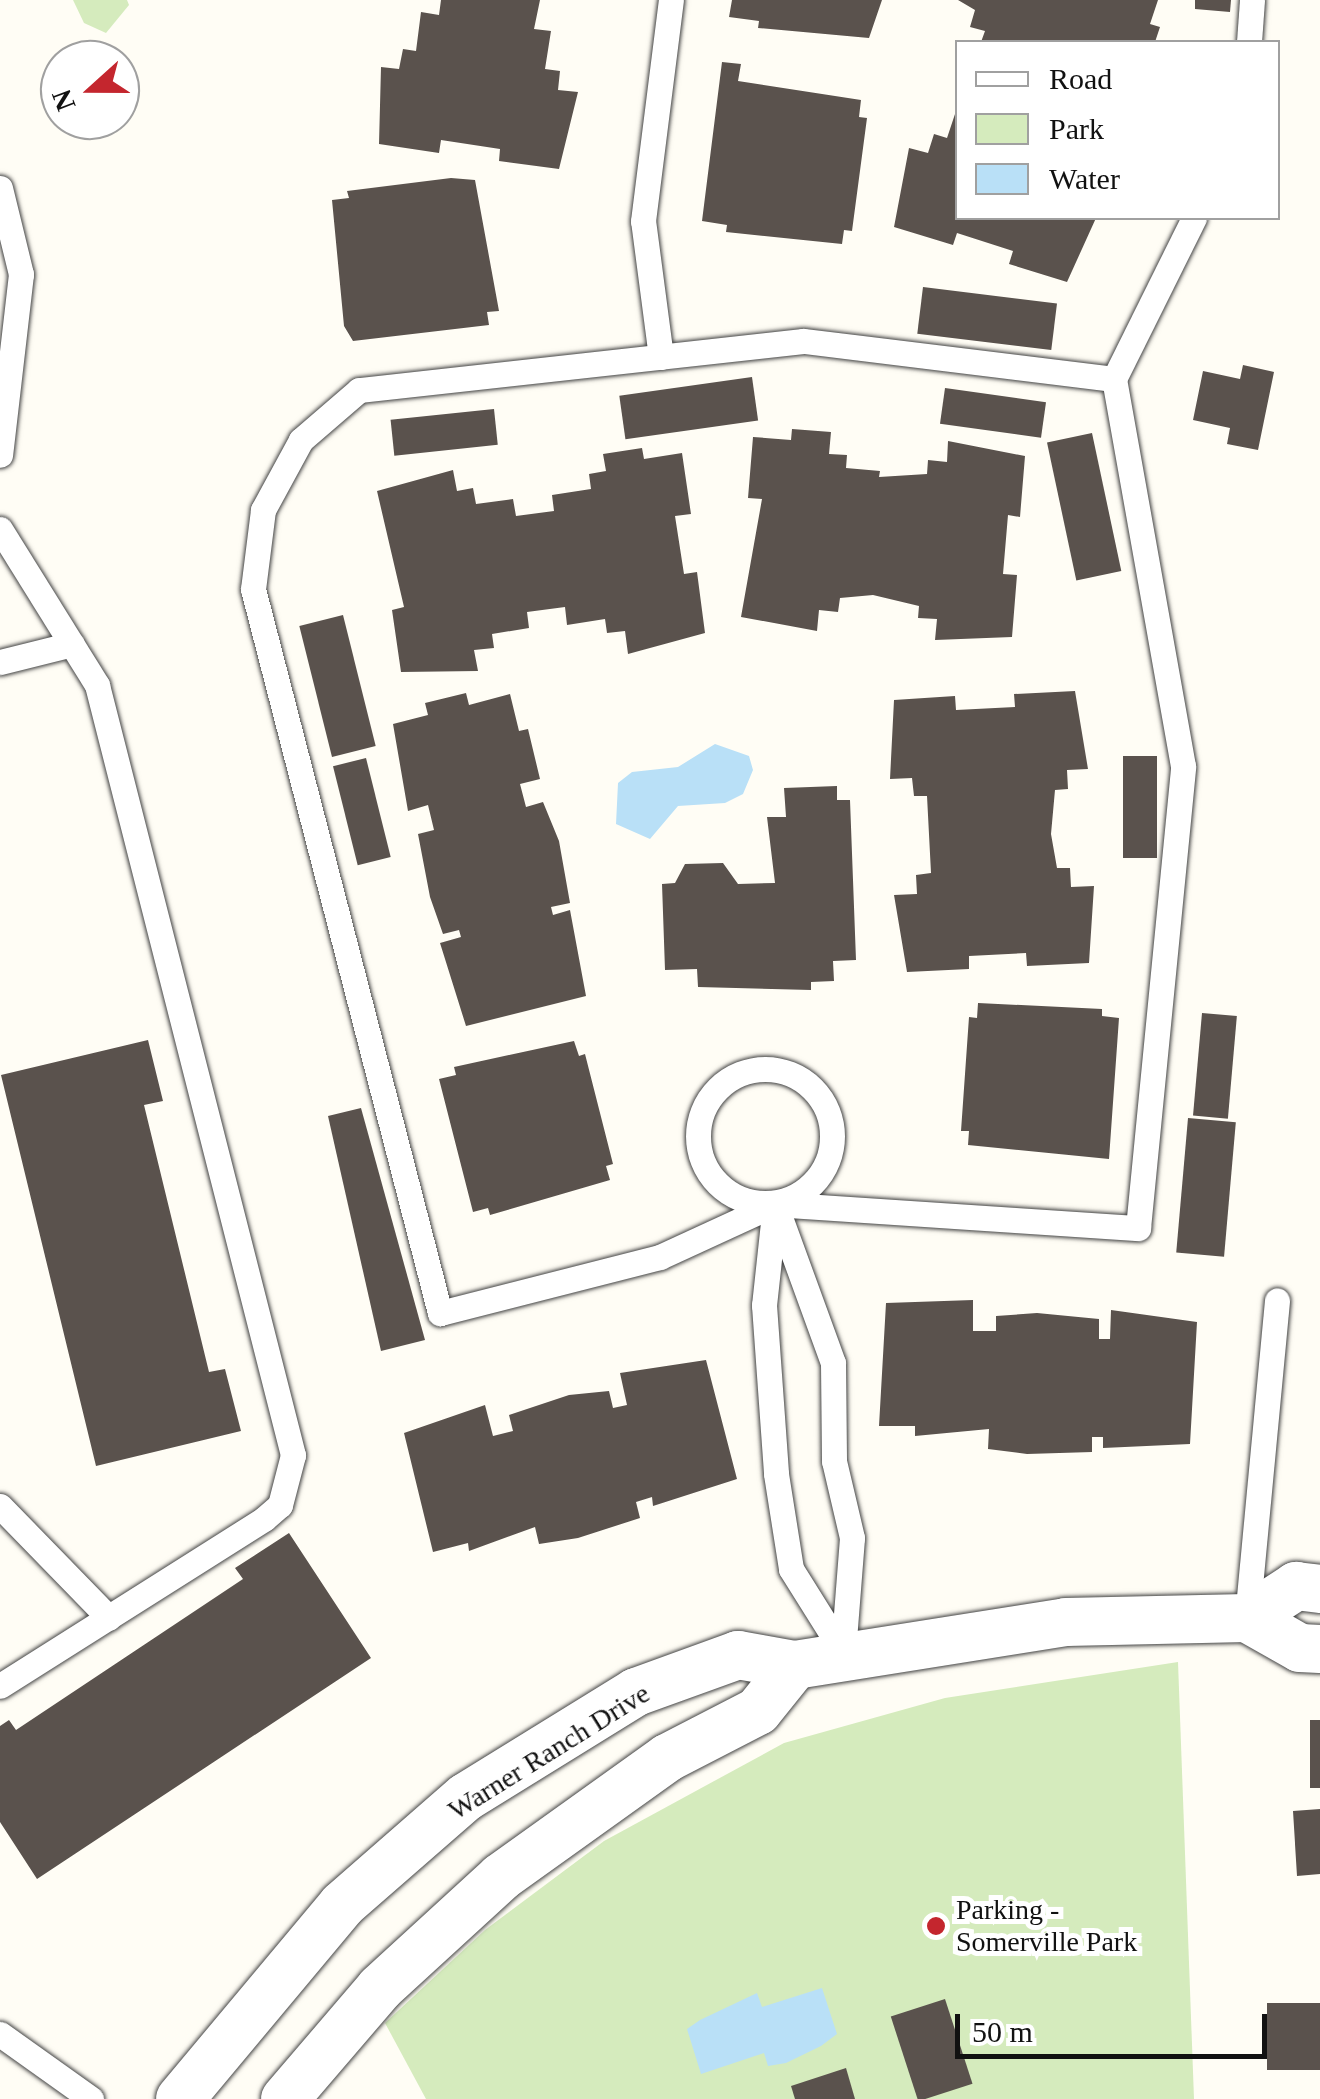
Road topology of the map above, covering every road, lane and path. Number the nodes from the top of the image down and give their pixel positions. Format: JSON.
{"nodes":[{"id":1,"x":670,"y":0,"type":"edge"},
{"id":2,"x":1252,"y":0,"type":"edge"},
{"id":3,"x":1249,"y":40,"type":"edge"},
{"id":4,"x":0,"y":188,"type":"edge"},
{"id":5,"x":1193,"y":220,"type":"edge"},
{"id":6,"x":661,"y":356,"type":"junction"},
{"id":7,"x":1114,"y":379,"type":"junction"},
{"id":8,"x":0,"y":455,"type":"edge"},
{"id":9,"x":0,"y":528,"type":"edge"},
{"id":10,"x":72,"y":644,"type":"junction"},
{"id":11,"x":0,"y":662,"type":"edge"},
{"id":12,"x":775,"y":1204,"type":"junction"},
{"id":13,"x":1277,"y":1300,"type":"dead end"},
{"id":14,"x":0,"y":1506,"type":"edge"},
{"id":15,"x":1320,"y":1589,"type":"edge"},
{"id":16,"x":108,"y":1618,"type":"junction"},
{"id":17,"x":1247,"y":1618,"type":"junction"},
{"id":18,"x":1320,"y":1649,"type":"edge"},
{"id":19,"x":843,"y":1652,"type":"junction"},
{"id":20,"x":796,"y":1665,"type":"junction"},
{"id":21,"x":0,"y":1686,"type":"edge"},
{"id":22,"x":2,"y":2040,"type":"edge"},
{"id":23,"x":91,"y":2099,"type":"edge"},
{"id":24,"x":180,"y":2099,"type":"edge"},
{"id":25,"x":286,"y":2099,"type":"edge"}],
"edges":[{"from":1,"to":6,"type":"lane"},
{"from":2,"to":3,"type":"lane"},
{"from":4,"to":8,"type":"lane"},
{"from":5,"to":7,"type":"lane"},
{"from":6,"to":7,"type":"lane"},
{"from":6,"to":12,"type":"lane"},
{"from":7,"to":12,"type":"lane"},
{"from":9,"to":10,"type":"lane"},
{"from":10,"to":11,"type":"lane"},
{"from":10,"to":16,"type":"lane"},
{"from":12,"to":12,"type":"lane"},
{"from":12,"to":19,"type":"lane"},
{"from":12,"to":19,"type":"lane"},
{"from":13,"to":17,"type":"lane"},
{"from":14,"to":16,"type":"lane"},
{"from":15,"to":17,"type":"street"},
{"from":16,"to":21,"type":"lane"},
{"from":17,"to":18,"type":"street"},
{"from":17,"to":19,"type":"street","name":"Warner Ranch Drive"},
{"from":19,"to":20,"type":"street","name":"Warner Ranch Drive"},
{"from":20,"to":24,"type":"street","name":"Warner Ranch Drive"},
{"from":20,"to":25,"type":"street"},
{"from":22,"to":23,"type":"lane"}]}
